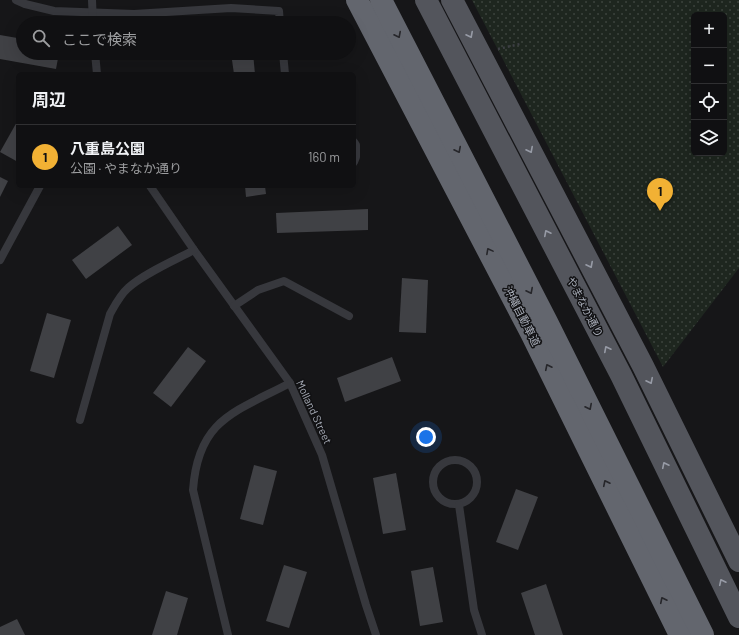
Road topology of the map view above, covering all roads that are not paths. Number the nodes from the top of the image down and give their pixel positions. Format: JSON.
{"nodes":[{"id":1,"x":16,"y":0,"type":"edge"},
{"id":2,"x":92,"y":0,"type":"edge"},
{"id":3,"x":357,"y":0,"type":"edge"},
{"id":4,"x":380,"y":0,"type":"edge"},
{"id":5,"x":426,"y":0,"type":"edge"},
{"id":6,"x":452,"y":0,"type":"edge"},
{"id":7,"x":92,"y":12,"type":"junction"},
{"id":8,"x":92,"y":16,"type":"edge"},
{"id":9,"x":279,"y":16,"type":"edge"},
{"id":10,"x":96,"y":60,"type":"edge"},
{"id":11,"x":284,"y":60,"type":"edge"},
{"id":12,"x":97,"y":72,"type":"edge"},
{"id":13,"x":285,"y":72,"type":"edge"},
{"id":14,"x":356,"y":145,"type":"edge"},
{"id":15,"x":356,"y":157,"type":"edge"},
{"id":16,"x":39,"y":188,"type":"edge"},
{"id":17,"x":151,"y":188,"type":"edge"},
{"id":18,"x":194,"y":250,"type":"junction"},
{"id":19,"x":0,"y":260,"type":"edge"},
{"id":20,"x":234,"y":306,"type":"junction"},
{"id":21,"x":349,"y":316,"type":"dead end"},
{"id":22,"x":290,"y":383,"type":"junction"},
{"id":23,"x":80,"y":420,"type":"dead end"},
{"id":24,"x":459,"y":505,"type":"junction"},
{"id":25,"x":739,"y":561,"type":"edge"},
{"id":26,"x":739,"y":617,"type":"edge"},
{"id":27,"x":228,"y":635,"type":"edge"},
{"id":28,"x":376,"y":635,"type":"edge"},
{"id":29,"x":482,"y":635,"type":"edge"},
{"id":30,"x":680,"y":635,"type":"edge"},
{"id":31,"x":703,"y":635,"type":"edge"}],
"edges":[{"from":1,"to":7,"type":"lane"},
{"from":2,"to":7,"type":"lane"},
{"from":30,"to":3,"type":"highway","name":"沖縄自動車道","one_way":true},
{"from":4,"to":31,"type":"highway","name":"沖縄自動車道","one_way":true},
{"from":26,"to":5,"type":"main road","name":"やまなか通り","one_way":true},
{"from":6,"to":25,"type":"main road","one_way":true},
{"from":7,"to":8,"type":"lane"},
{"from":7,"to":9,"type":"lane"},
{"from":10,"to":12,"type":"lane"},
{"from":11,"to":13,"type":"lane"},
{"from":14,"to":15,"type":"lane"},
{"from":16,"to":19,"type":"lane"},
{"from":17,"to":18,"type":"lane","name":"Molland Street"},
{"from":18,"to":20,"type":"lane","name":"Molland Street"},
{"from":18,"to":23,"type":"lane"},
{"from":20,"to":21,"type":"lane"},
{"from":20,"to":22,"type":"lane","name":"Molland Street"},
{"from":22,"to":27,"type":"lane"},
{"from":22,"to":28,"type":"lane","name":"Molland Street"},
{"from":24,"to":24,"type":"lane"},
{"from":24,"to":29,"type":"lane"}]}
